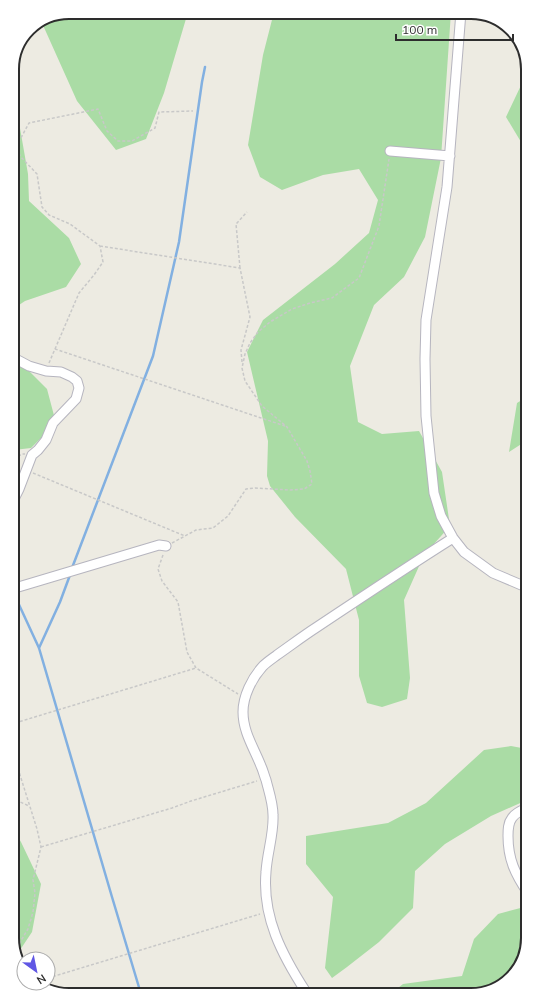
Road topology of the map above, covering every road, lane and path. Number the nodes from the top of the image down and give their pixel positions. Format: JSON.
{"nodes":[{"id":1,"x":460,"y":19,"type":"edge"},
{"id":2,"x":193,"y":111,"type":"dead end"},
{"id":3,"x":19,"y":140,"type":"edge"},
{"id":4,"x":390,"y":151,"type":"joint"},
{"id":5,"x":19,"y":152,"type":"edge"},
{"id":6,"x":450,"y":156,"type":"junction"},
{"id":7,"x":247,"y":212,"type":"dead end"},
{"id":8,"x":100,"y":246,"type":"junction"},
{"id":9,"x":240,"y":268,"type":"junction"},
{"id":10,"x":55,"y":349,"type":"junction"},
{"id":11,"x":19,"y":361,"type":"edge"},
{"id":12,"x":243,"y":364,"type":"junction"},
{"id":13,"x":46,"y":371,"type":"junction"},
{"id":14,"x":287,"y":427,"type":"junction"},
{"id":15,"x":26,"y":470,"type":"junction"},
{"id":16,"x":19,"y":487,"type":"edge"},
{"id":17,"x":185,"y":536,"type":"junction"},
{"id":18,"x":453,"y":538,"type":"junction"},
{"id":19,"x":166,"y":546,"type":"junction"},
{"id":20,"x":521,"y":585,"type":"edge"},
{"id":21,"x":19,"y":587,"type":"edge"},
{"id":22,"x":196,"y":668,"type":"junction"},
{"id":23,"x":245,"y":698,"type":"junction"},
{"id":24,"x":19,"y":721,"type":"edge"},
{"id":25,"x":19,"y":770,"type":"edge"},
{"id":26,"x":265,"y":778,"type":"junction"},
{"id":27,"x":19,"y":801,"type":"edge"},
{"id":28,"x":29,"y":806,"type":"junction"},
{"id":29,"x":521,"y":812,"type":"edge"},
{"id":30,"x":41,"y":847,"type":"junction"},
{"id":31,"x":521,"y":882,"type":"edge"},
{"id":32,"x":268,"y":912,"type":"junction"},
{"id":33,"x":20,"y":943,"type":"edge"},
{"id":34,"x":56,"y":976,"type":"edge"},
{"id":35,"x":304,"y":988,"type":"edge"}],
"edges":[{"from":1,"to":6,"type":"street"},
{"from":2,"to":3,"type":"path"},
{"from":4,"to":6,"type":"street"},
{"from":4,"to":12,"type":"path"},
{"from":5,"to":8,"type":"path"},
{"from":6,"to":18,"type":"street"},
{"from":7,"to":9,"type":"path"},
{"from":8,"to":9,"type":"path"},
{"from":8,"to":10,"type":"path"},
{"from":9,"to":12,"type":"path"},
{"from":10,"to":13,"type":"path"},
{"from":10,"to":14,"type":"path"},
{"from":11,"to":13,"type":"street"},
{"from":12,"to":14,"type":"path"},
{"from":13,"to":15,"type":"street"},
{"from":14,"to":17,"type":"path"},
{"from":15,"to":16,"type":"street"},
{"from":15,"to":17,"type":"path"},
{"from":17,"to":19,"type":"path"},
{"from":18,"to":20,"type":"street"},
{"from":18,"to":23,"type":"street"},
{"from":19,"to":21,"type":"street"},
{"from":19,"to":22,"type":"path"},
{"from":22,"to":23,"type":"path"},
{"from":22,"to":24,"type":"path"},
{"from":23,"to":26,"type":"street"},
{"from":25,"to":28,"type":"path"},
{"from":26,"to":30,"type":"path"},
{"from":26,"to":32,"type":"street"},
{"from":27,"to":28,"type":"path"},
{"from":28,"to":30,"type":"path"},
{"from":29,"to":31,"type":"street"},
{"from":30,"to":33,"type":"path"},
{"from":32,"to":34,"type":"path"},
{"from":32,"to":35,"type":"street"}]}
